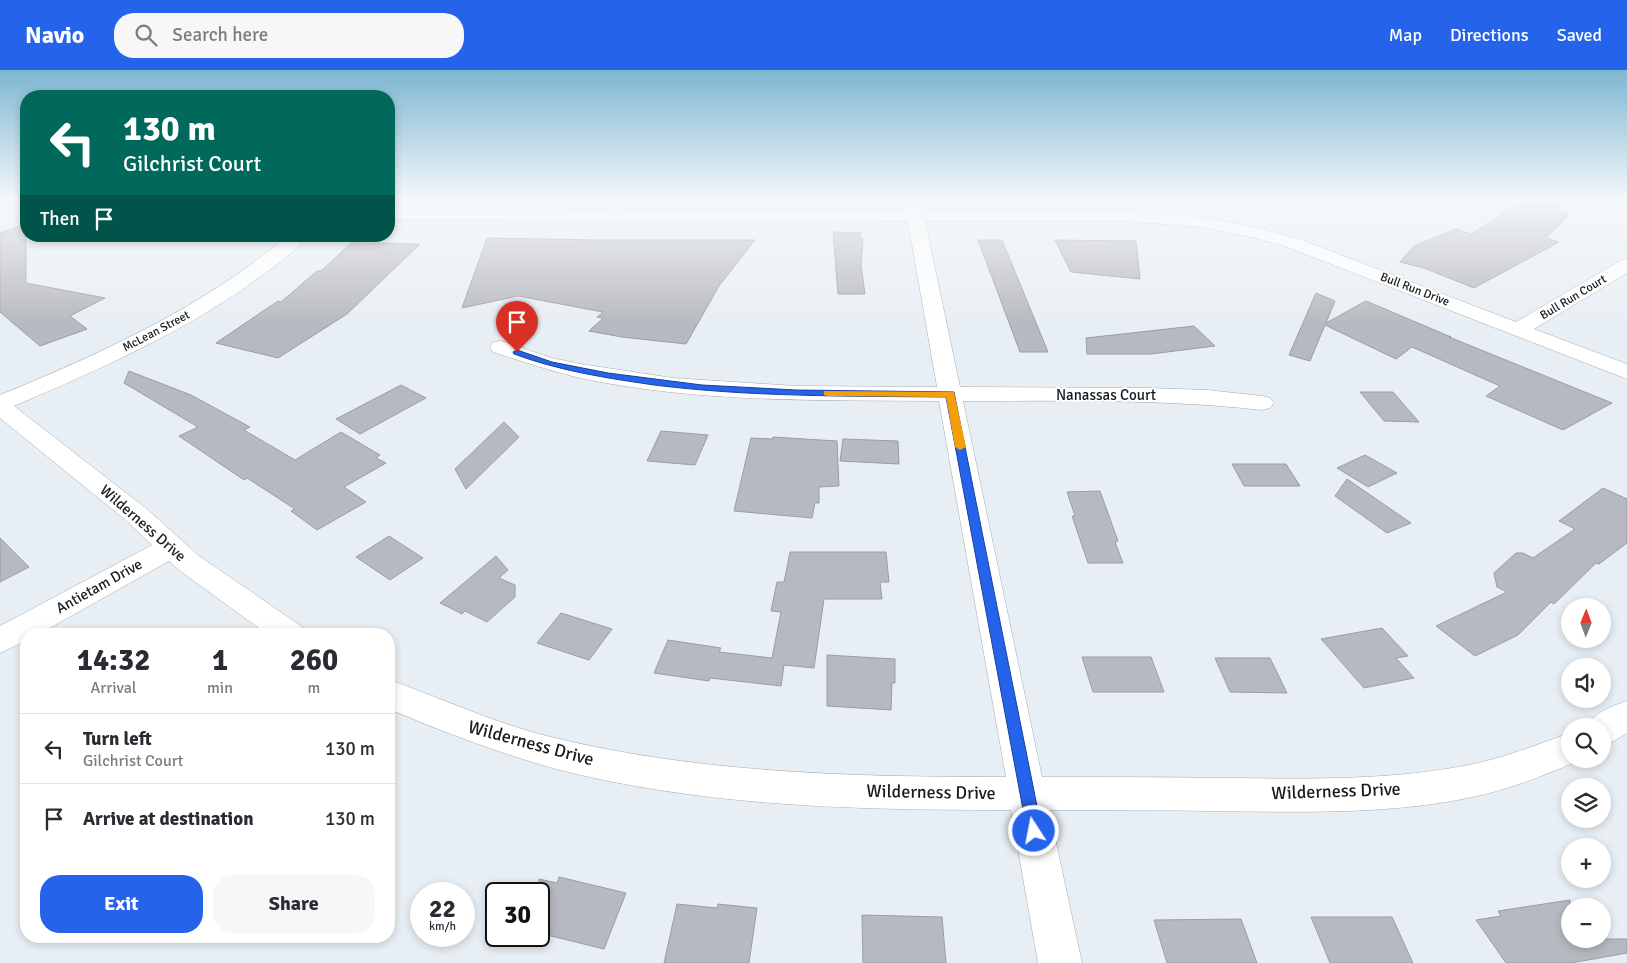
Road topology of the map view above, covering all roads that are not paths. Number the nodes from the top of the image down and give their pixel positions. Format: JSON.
{"nodes":[{"id":1,"x":920,"y":241,"type":"edge"},
{"id":2,"x":1279,"y":241,"type":"edge"},
{"id":3,"x":291,"y":242,"type":"edge"},
{"id":4,"x":1627,"y":265,"type":"edge"},
{"id":5,"x":1519,"y":329,"type":"junction"},
{"id":6,"x":501,"y":346,"type":"dead end"},
{"id":7,"x":1627,"y":372,"type":"edge"},
{"id":8,"x":950,"y":394,"type":"junction"},
{"id":9,"x":1262,"y":403,"type":"dead end"},
{"id":10,"x":0,"y":405,"type":"edge"},
{"id":11,"x":172,"y":547,"type":"junction"},
{"id":12,"x":22,"y":628,"type":"edge"},
{"id":13,"x":281,"y":628,"type":"edge"},
{"id":14,"x":20,"y":629,"type":"edge"},
{"id":15,"x":0,"y":640,"type":"edge"},
{"id":16,"x":395,"y":696,"type":"edge"},
{"id":17,"x":1627,"y":714,"type":"edge"},
{"id":18,"x":1611,"y":725,"type":"edge"},
{"id":19,"x":1561,"y":752,"type":"edge"},
{"id":20,"x":1027,"y":793,"type":"junction"},
{"id":21,"x":1060,"y":963,"type":"edge"}],
"edges":[{"from":1,"to":8,"type":"street"},
{"from":2,"to":5,"type":"street","name":"Bull Run Drive"},
{"from":3,"to":10,"type":"street","name":"McLean Street"},
{"from":4,"to":5,"type":"street","name":"Bull Run Court"},
{"from":5,"to":7,"type":"street","name":"Bull Run Drive"},
{"from":6,"to":8,"type":"street","name":"Nanassas Court"},
{"from":8,"to":9,"type":"street","name":"Nanassas Court"},
{"from":8,"to":20,"type":"street"},
{"from":10,"to":11,"type":"street","name":"Wilderness Drive"},
{"from":11,"to":12,"type":"street","name":"Antietam Drive"},
{"from":11,"to":13,"type":"street","name":"Wilderness Drive"},
{"from":14,"to":15,"type":"street","name":"Antietam Drive"},
{"from":16,"to":20,"type":"street","name":"Wilderness Drive"},
{"from":17,"to":18,"type":"street"},
{"from":19,"to":20,"type":"street","name":"Wilderness Drive"},
{"from":20,"to":21,"type":"street"}]}
